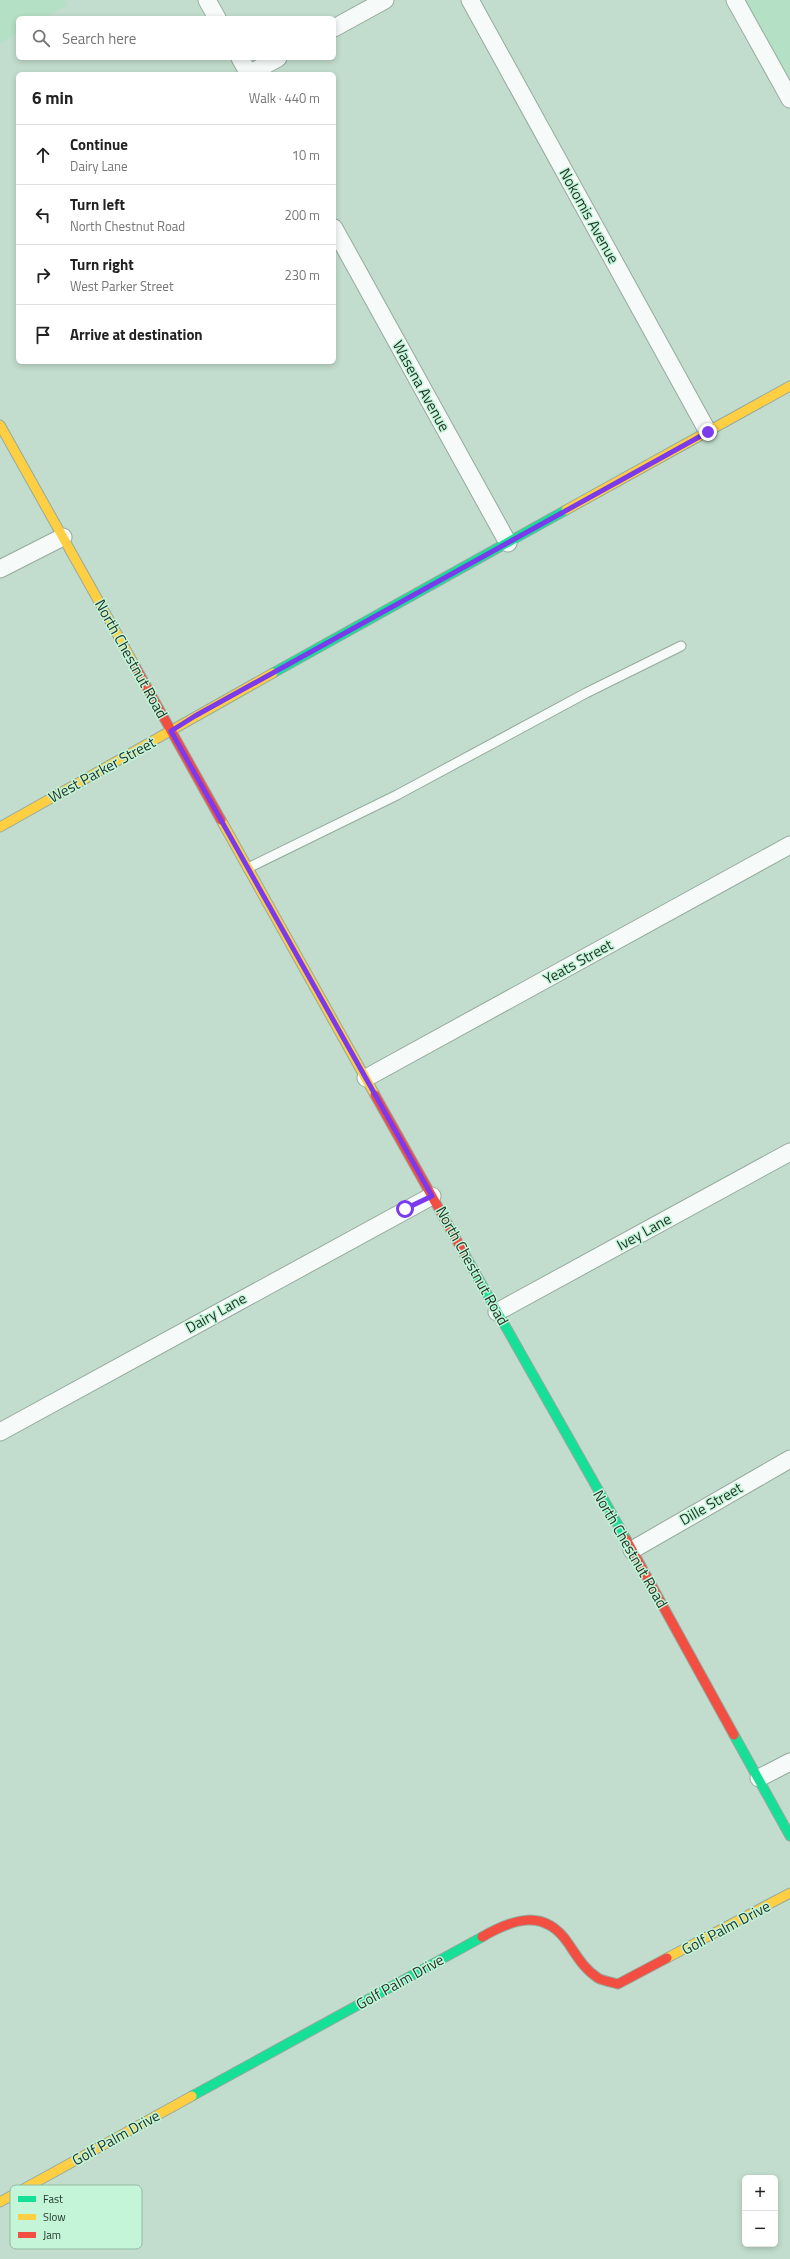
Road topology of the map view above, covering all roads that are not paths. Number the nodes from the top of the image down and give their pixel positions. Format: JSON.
{"nodes":[{"id":1,"x":207,"y":0,"type":"edge"},
{"id":2,"x":385,"y":0,"type":"edge"},
{"id":3,"x":470,"y":0,"type":"edge"},
{"id":4,"x":735,"y":0,"type":"edge"},
{"id":5,"x":216,"y":16,"type":"edge"},
{"id":6,"x":336,"y":27,"type":"edge"},
{"id":7,"x":241,"y":60,"type":"edge"},
{"id":8,"x":274,"y":60,"type":"edge"},
{"id":9,"x":248,"y":72,"type":"edge"},
{"id":10,"x":253,"y":72,"type":"edge"},
{"id":11,"x":790,"y":99,"type":"edge"},
{"id":12,"x":336,"y":232,"type":"edge"},
{"id":13,"x":790,"y":386,"type":"edge"},
{"id":14,"x":0,"y":425,"type":"edge"},
{"id":15,"x":708,"y":432,"type":"junction"},
{"id":16,"x":63,"y":537,"type":"junction"},
{"id":17,"x":508,"y":543,"type":"junction"},
{"id":18,"x":0,"y":569,"type":"edge"},
{"id":19,"x":681,"y":646,"type":"dead end"},
{"id":20,"x":171,"y":731,"type":"junction"},
{"id":21,"x":0,"y":827,"type":"edge"},
{"id":22,"x":790,"y":846,"type":"edge"},
{"id":23,"x":247,"y":868,"type":"junction"},
{"id":24,"x":366,"y":1078,"type":"junction"},
{"id":25,"x":790,"y":1152,"type":"edge"},
{"id":26,"x":432,"y":1196,"type":"junction"},
{"id":27,"x":497,"y":1312,"type":"junction"},
{"id":28,"x":0,"y":1432,"type":"edge"},
{"id":29,"x":790,"y":1459,"type":"edge"},
{"id":30,"x":632,"y":1550,"type":"junction"},
{"id":31,"x":790,"y":1762,"type":"edge"},
{"id":32,"x":759,"y":1778,"type":"junction"},
{"id":33,"x":790,"y":1836,"type":"edge"},
{"id":34,"x":790,"y":1893,"type":"edge"},
{"id":35,"x":31,"y":2185,"type":"edge"},
{"id":36,"x":10,"y":2197,"type":"edge"},
{"id":37,"x":0,"y":2202,"type":"edge"}],
"edges":[{"from":1,"to":5,"type":"street"},
{"from":2,"to":6,"type":"street"},
{"from":3,"to":15,"type":"street","name":"Nokomis Avenue"},
{"from":4,"to":11,"type":"street"},
{"from":7,"to":9,"type":"street"},
{"from":8,"to":10,"type":"street"},
{"from":12,"to":17,"type":"street","name":"Wasena Avenue"},
{"from":13,"to":15,"type":"street","name":"West Parker Street"},
{"from":14,"to":16,"type":"street","name":"North Chestnut Road"},
{"from":15,"to":17,"type":"street","name":"West Parker Street"},
{"from":16,"to":18,"type":"street"},
{"from":16,"to":20,"type":"street","name":"North Chestnut Road"},
{"from":17,"to":20,"type":"street","name":"West Parker Street"},
{"from":19,"to":23,"type":"lane"},
{"from":20,"to":21,"type":"street","name":"West Parker Street"},
{"from":20,"to":23,"type":"street","name":"North Chestnut Road"},
{"from":22,"to":24,"type":"street","name":"Yeats Street"},
{"from":23,"to":24,"type":"street","name":"North Chestnut Road"},
{"from":24,"to":26,"type":"street","name":"North Chestnut Road"},
{"from":25,"to":27,"type":"street","name":"Ivey Lane"},
{"from":26,"to":27,"type":"street","name":"North Chestnut Road"},
{"from":26,"to":28,"type":"street","name":"Dairy Lane"},
{"from":27,"to":30,"type":"street","name":"North Chestnut Road"},
{"from":29,"to":30,"type":"street","name":"Dille Street"},
{"from":30,"to":32,"type":"street","name":"North Chestnut Road"},
{"from":31,"to":32,"type":"street"},
{"from":32,"to":33,"type":"street","name":"North Chestnut Road"},
{"from":34,"to":35,"type":"street","name":"Golf Palm Drive"},
{"from":36,"to":37,"type":"street","name":"Golf Palm Drive"}]}
